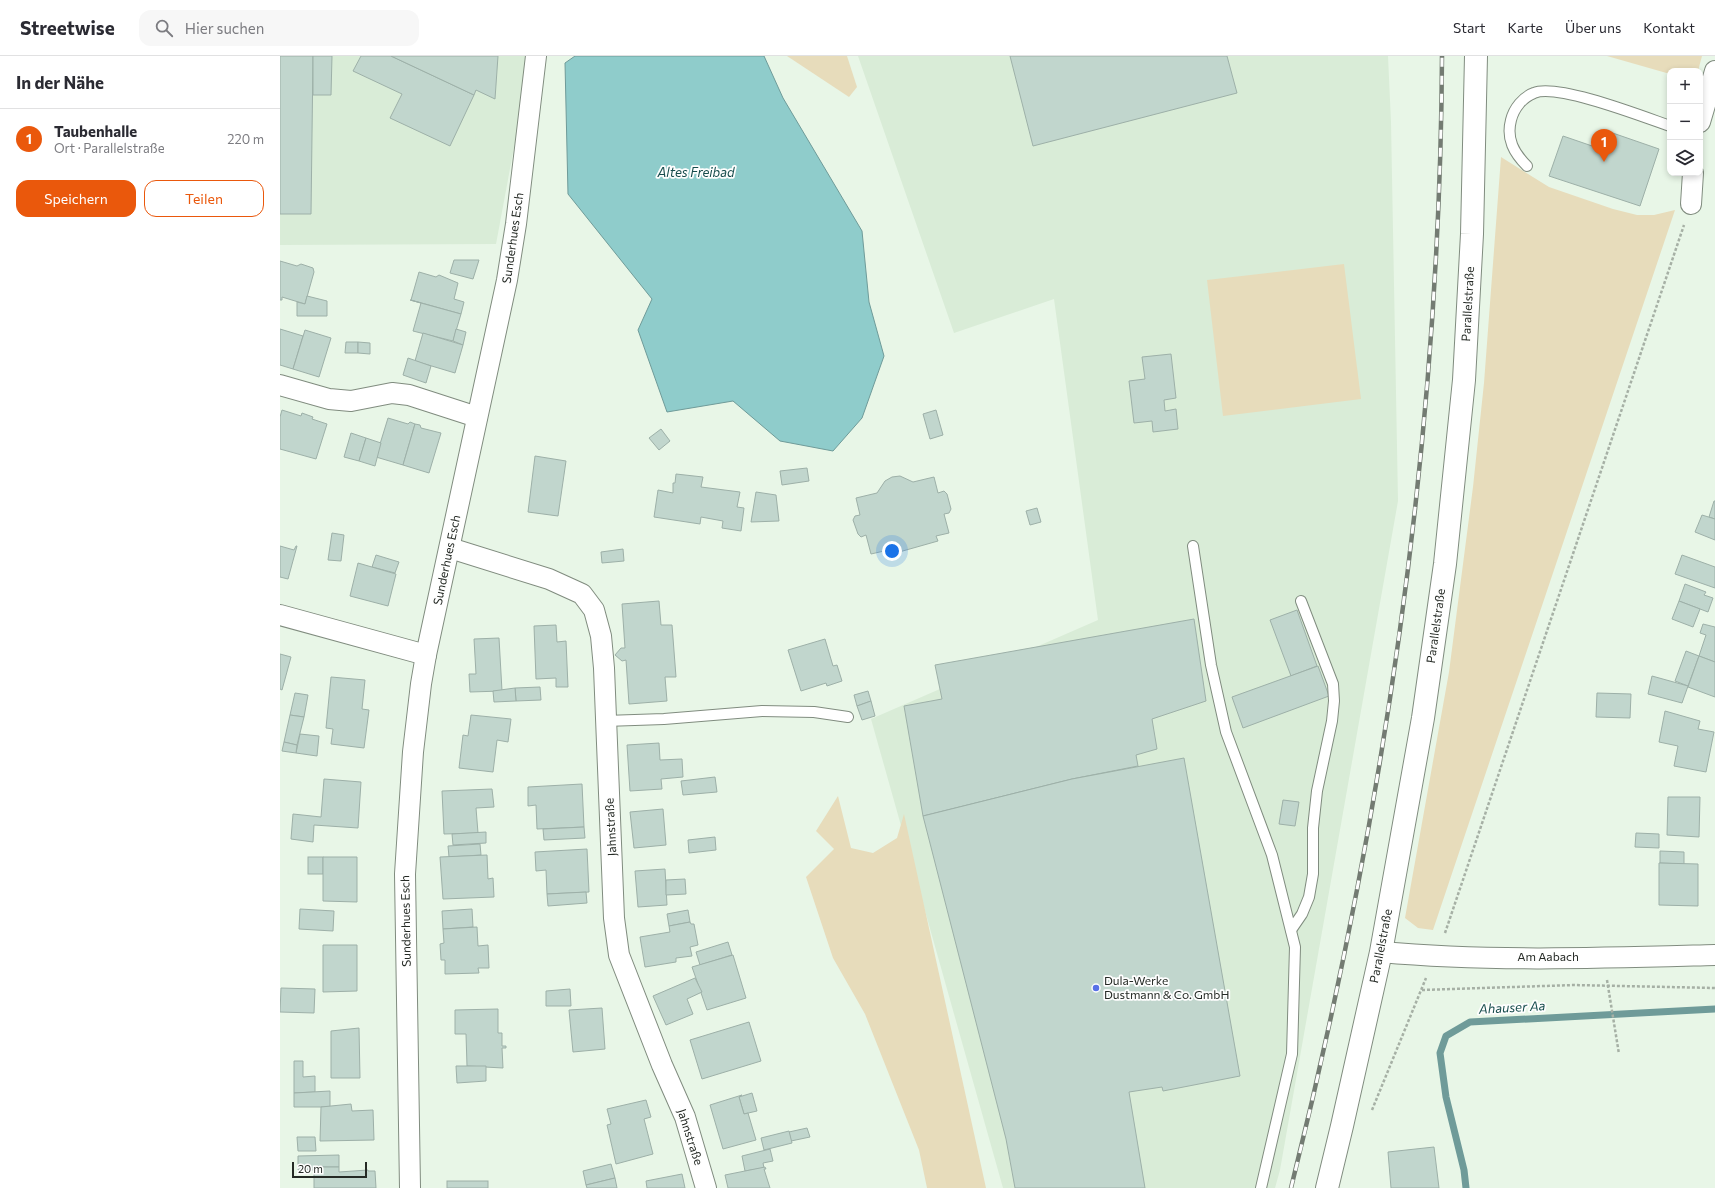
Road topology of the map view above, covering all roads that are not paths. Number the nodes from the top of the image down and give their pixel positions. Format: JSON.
{"nodes":[{"id":1,"x":536,"y":56,"type":"edge"},
{"id":2,"x":1476,"y":56,"type":"edge"},
{"id":3,"x":1715,"y":72,"type":"edge"},
{"id":4,"x":1703,"y":112,"type":"edge"},
{"id":5,"x":1667,"y":125,"type":"edge"},
{"id":6,"x":1527,"y":166,"type":"dead end"},
{"id":7,"x":1693,"y":176,"type":"edge"},
{"id":8,"x":1691,"y":204,"type":"road end"},
{"id":9,"x":280,"y":384,"type":"edge"},
{"id":10,"x":477,"y":417,"type":"junction"},
{"id":11,"x":1193,"y":546,"type":"dead end"},
{"id":12,"x":450,"y":548,"type":"junction"},
{"id":13,"x":1302,"y":601,"type":"dead end"},
{"id":14,"x":280,"y":614,"type":"edge"},
{"id":15,"x":426,"y":655,"type":"junction"},
{"id":16,"x":848,"y":717,"type":"dead end"},
{"id":17,"x":605,"y":721,"type":"junction"},
{"id":18,"x":1291,"y":930,"type":"junction"},
{"id":19,"x":1381,"y":952,"type":"junction"},
{"id":20,"x":1715,"y":955,"type":"edge"},
{"id":21,"x":410,"y":1188,"type":"edge"},
{"id":22,"x":706,"y":1188,"type":"edge"},
{"id":23,"x":1261,"y":1188,"type":"edge"},
{"id":24,"x":1326,"y":1188,"type":"edge"}],
"edges":[{"from":1,"to":10,"type":"street","name":"Sunderhues Esch"},
{"from":2,"to":19,"type":"main road","name":"Parallelstraße"},
{"from":3,"to":4,"type":"street"},
{"from":5,"to":6,"type":"lane"},
{"from":7,"to":8,"type":"street"},
{"from":9,"to":10,"type":"street"},
{"from":10,"to":12,"type":"street","name":"Sunderhues Esch"},
{"from":11,"to":18,"type":"lane"},
{"from":12,"to":15,"type":"street","name":"Sunderhues Esch"},
{"from":12,"to":17,"type":"street","name":"Jahnstraße"},
{"from":13,"to":18,"type":"lane"},
{"from":14,"to":15,"type":"street"},
{"from":15,"to":21,"type":"street","name":"Sunderhues Esch"},
{"from":16,"to":17,"type":"lane"},
{"from":17,"to":22,"type":"street","name":"Jahnstraße"},
{"from":18,"to":23,"type":"lane"},
{"from":19,"to":20,"type":"street","name":"Am Aabach"},
{"from":19,"to":24,"type":"main road","name":"Parallelstraße"}]}
